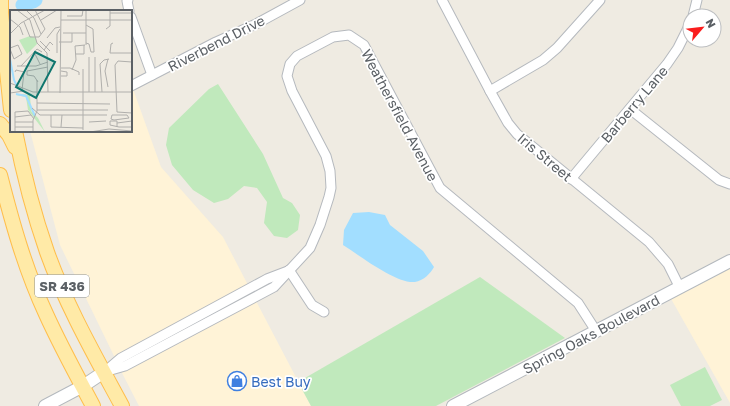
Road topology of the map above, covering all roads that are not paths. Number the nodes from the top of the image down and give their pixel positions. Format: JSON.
{"nodes":[{"id":1,"x":2,"y":0,"type":"edge"},
{"id":2,"x":128,"y":0,"type":"edge"},
{"id":3,"x":300,"y":0,"type":"edge"},
{"id":4,"x":442,"y":0,"type":"edge"},
{"id":5,"x":600,"y":0,"type":"edge"},
{"id":6,"x":129,"y":10,"type":"edge"},
{"id":7,"x":132,"y":20,"type":"edge"},
{"id":8,"x":682,"y":40,"type":"edge"},
{"id":9,"x":152,"y":75,"type":"junction"},
{"id":10,"x":132,"y":85,"type":"edge"},
{"id":11,"x":490,"y":91,"type":"junction"},
{"id":12,"x":10,"y":98,"type":"edge"},
{"id":13,"x":630,"y":109,"type":"junction"},
{"id":14,"x":0,"y":124,"type":"edge"},
{"id":15,"x":15,"y":132,"type":"edge"},
{"id":16,"x":20,"y":158,"type":"junction"},
{"id":17,"x":0,"y":175,"type":"edge"},
{"id":18,"x":571,"y":179,"type":"junction"},
{"id":19,"x":730,"y":184,"type":"edge"},
{"id":20,"x":730,"y":261,"type":"edge"},
{"id":21,"x":289,"y":270,"type":"junction"},
{"id":22,"x":680,"y":288,"type":"junction"},
{"id":23,"x":324,"y":312,"type":"dead end"},
{"id":24,"x":596,"y":331,"type":"junction"},
{"id":25,"x":104,"y":372,"type":"junction"},
{"id":26,"x":83,"y":386,"type":"junction"},
{"id":27,"x":45,"y":406,"type":"edge"},
{"id":28,"x":93,"y":406,"type":"edge"},
{"id":29,"x":122,"y":406,"type":"edge"},
{"id":30,"x":453,"y":406,"type":"edge"}],
"edges":[{"from":1,"to":12,"type":"main road"},
{"from":2,"to":6,"type":"street"},
{"from":3,"to":9,"type":"street","name":"Riverbend Drive"},
{"from":4,"to":11,"type":"street","name":"Iris Street"},
{"from":5,"to":11,"type":"street"},
{"from":7,"to":9,"type":"street"},
{"from":8,"to":13,"type":"street","name":"Barberry Lane"},
{"from":9,"to":10,"type":"street","name":"Riverbend Drive"},
{"from":11,"to":18,"type":"street","name":"Iris Street"},
{"from":13,"to":18,"type":"street","name":"Barberry Lane"},
{"from":13,"to":19,"type":"street"},
{"from":14,"to":16,"type":"main road"},
{"from":15,"to":16,"type":"main road","number":"SR 436"},
{"from":16,"to":25,"type":"main road","number":"SR 436"},
{"from":17,"to":26,"type":"main road","number":"SR 436"},
{"from":18,"to":22,"type":"street","name":"Iris Street"},
{"from":20,"to":22,"type":"street","name":"Spring Oaks Boulevard"},
{"from":21,"to":23,"type":"street"},
{"from":21,"to":24,"type":"street","name":"Weathersfield Avenue"},
{"from":21,"to":25,"type":"street","name":"Weathersfield Avenue"},
{"from":22,"to":24,"type":"street","name":"Spring Oaks Boulevard"},
{"from":24,"to":30,"type":"street","name":"Spring Oaks Boulevard"},
{"from":25,"to":26,"type":"street","name":"Weathersfield Avenue"},
{"from":25,"to":29,"type":"main road","number":"SR 436"},
{"from":26,"to":27,"type":"street","name":"Weathersfield Avenue"},
{"from":26,"to":28,"type":"main road","number":"SR 436"}]}
